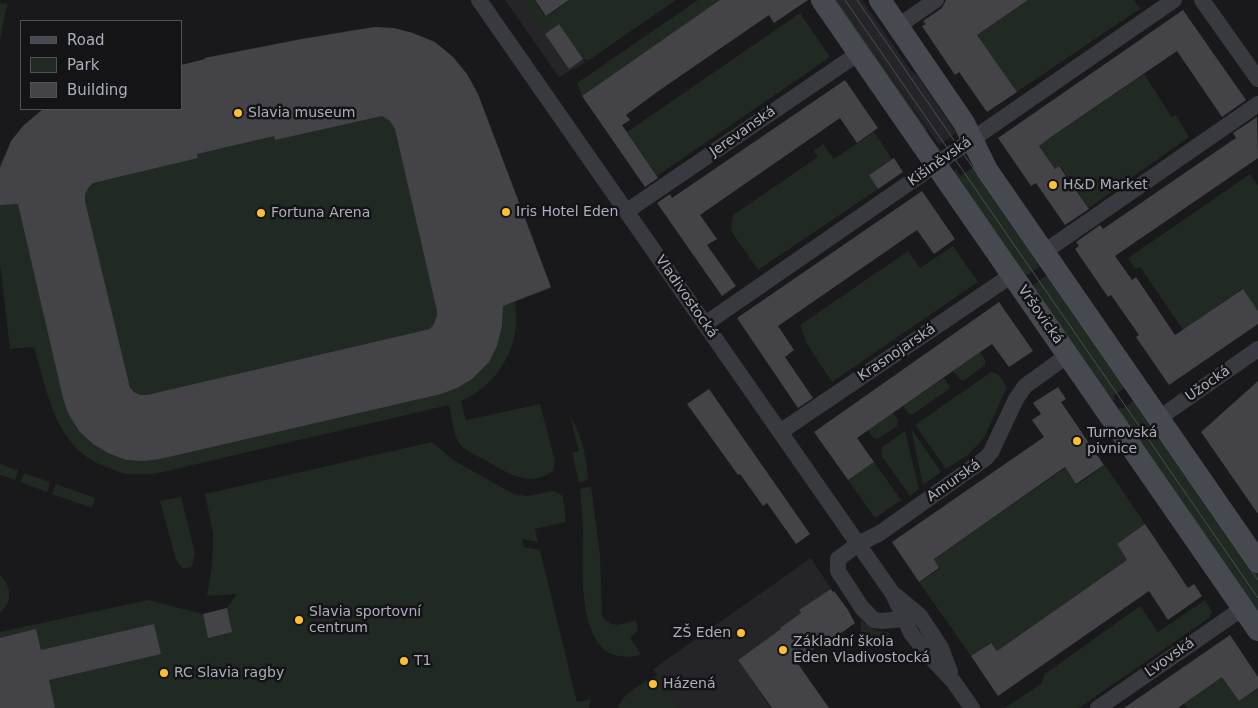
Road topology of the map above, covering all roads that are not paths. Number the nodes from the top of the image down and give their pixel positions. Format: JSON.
{"nodes":[{"id":1,"x":480,"y":0,"type":"edge"},
{"id":2,"x":822,"y":0,"type":"edge"},
{"id":3,"x":880,"y":0,"type":"edge"},
{"id":4,"x":936,"y":0,"type":"edge"},
{"id":5,"x":1174,"y":0,"type":"edge"},
{"id":6,"x":1202,"y":0,"type":"edge"},
{"id":7,"x":898,"y":26,"type":"junction"},
{"id":8,"x":859,"y":53,"type":"junction"},
{"id":9,"x":1258,"y":79,"type":"edge"},
{"id":10,"x":1258,"y":104,"type":"edge"},
{"id":11,"x":972,"y":139,"type":"junction"},
{"id":12,"x":936,"y":165,"type":"junction"},
{"id":13,"x":627,"y":211,"type":"junction"},
{"id":14,"x":1044,"y":252,"type":"junction"},
{"id":15,"x":1012,"y":275,"type":"junction"},
{"id":16,"x":705,"y":324,"type":"junction"},
{"id":17,"x":1258,"y":349,"type":"edge"},
{"id":18,"x":1068,"y":354,"type":"junction"},
{"id":19,"x":1159,"y":418,"type":"junction"},
{"id":20,"x":780,"y":432,"type":"junction"},
{"id":21,"x":858,"y":544,"type":"junction"},
{"id":22,"x":1258,"y":562,"type":"edge"},
{"id":23,"x":893,"y":594,"type":"junction"},
{"id":24,"x":1243,"y":608,"type":"junction"},
{"id":25,"x":904,"y":619,"type":"junction"},
{"id":26,"x":1258,"y":630,"type":"edge"},
{"id":27,"x":953,"y":681,"type":"junction"},
{"id":28,"x":972,"y":708,"type":"edge"},
{"id":29,"x":1098,"y":708,"type":"edge"}],
"edges":[{"from":1,"to":13,"type":"street","name":"Vladivostocká"},
{"from":2,"to":8,"type":"main road","name":"Vršovická"},
{"from":3,"to":7,"type":"main road"},
{"from":4,"to":7,"type":"street"},
{"from":5,"to":11,"type":"street","name":"Kišiněvská"},
{"from":6,"to":9,"type":"street"},
{"from":7,"to":11,"type":"main road"},
{"from":8,"to":12,"type":"main road","name":"Vršovická"},
{"from":8,"to":13,"type":"street","name":"Jerevanská"},
{"from":10,"to":14,"type":"street"},
{"from":11,"to":12,"type":"street","name":"Kišiněvská"},
{"from":11,"to":14,"type":"main road"},
{"from":12,"to":15,"type":"main road","name":"Vršovická"},
{"from":12,"to":16,"type":"street","name":"Kišiněvská"},
{"from":13,"to":16,"type":"street","name":"Vladivostocká"},
{"from":14,"to":19,"type":"main road"},
{"from":15,"to":18,"type":"main road","name":"Vršovická"},
{"from":15,"to":20,"type":"street","name":"Krasnojarská"},
{"from":16,"to":20,"type":"street","name":"Vladivostocká"},
{"from":17,"to":19,"type":"street","name":"Užocká"},
{"from":18,"to":21,"type":"street","name":"Amurská"},
{"from":18,"to":24,"type":"main road","name":"Vršovická"},
{"from":19,"to":22,"type":"main road"},
{"from":20,"to":21,"type":"street","name":"Vladivostocká"},
{"from":21,"to":23,"type":"street","name":"Vladivostocká"},
{"from":21,"to":25,"type":"street","name":"Amurská"},
{"from":23,"to":25,"type":"street","name":"Vladivostocká"},
{"from":23,"to":27,"type":"street","name":"Vladivostocká"},
{"from":24,"to":26,"type":"main road","name":"Vršovická"},
{"from":24,"to":29,"type":"street","name":"Lvovská"},
{"from":25,"to":27,"type":"street","name":"Vladivostocká"},
{"from":27,"to":28,"type":"street","name":"Vladivostocká"}]}
